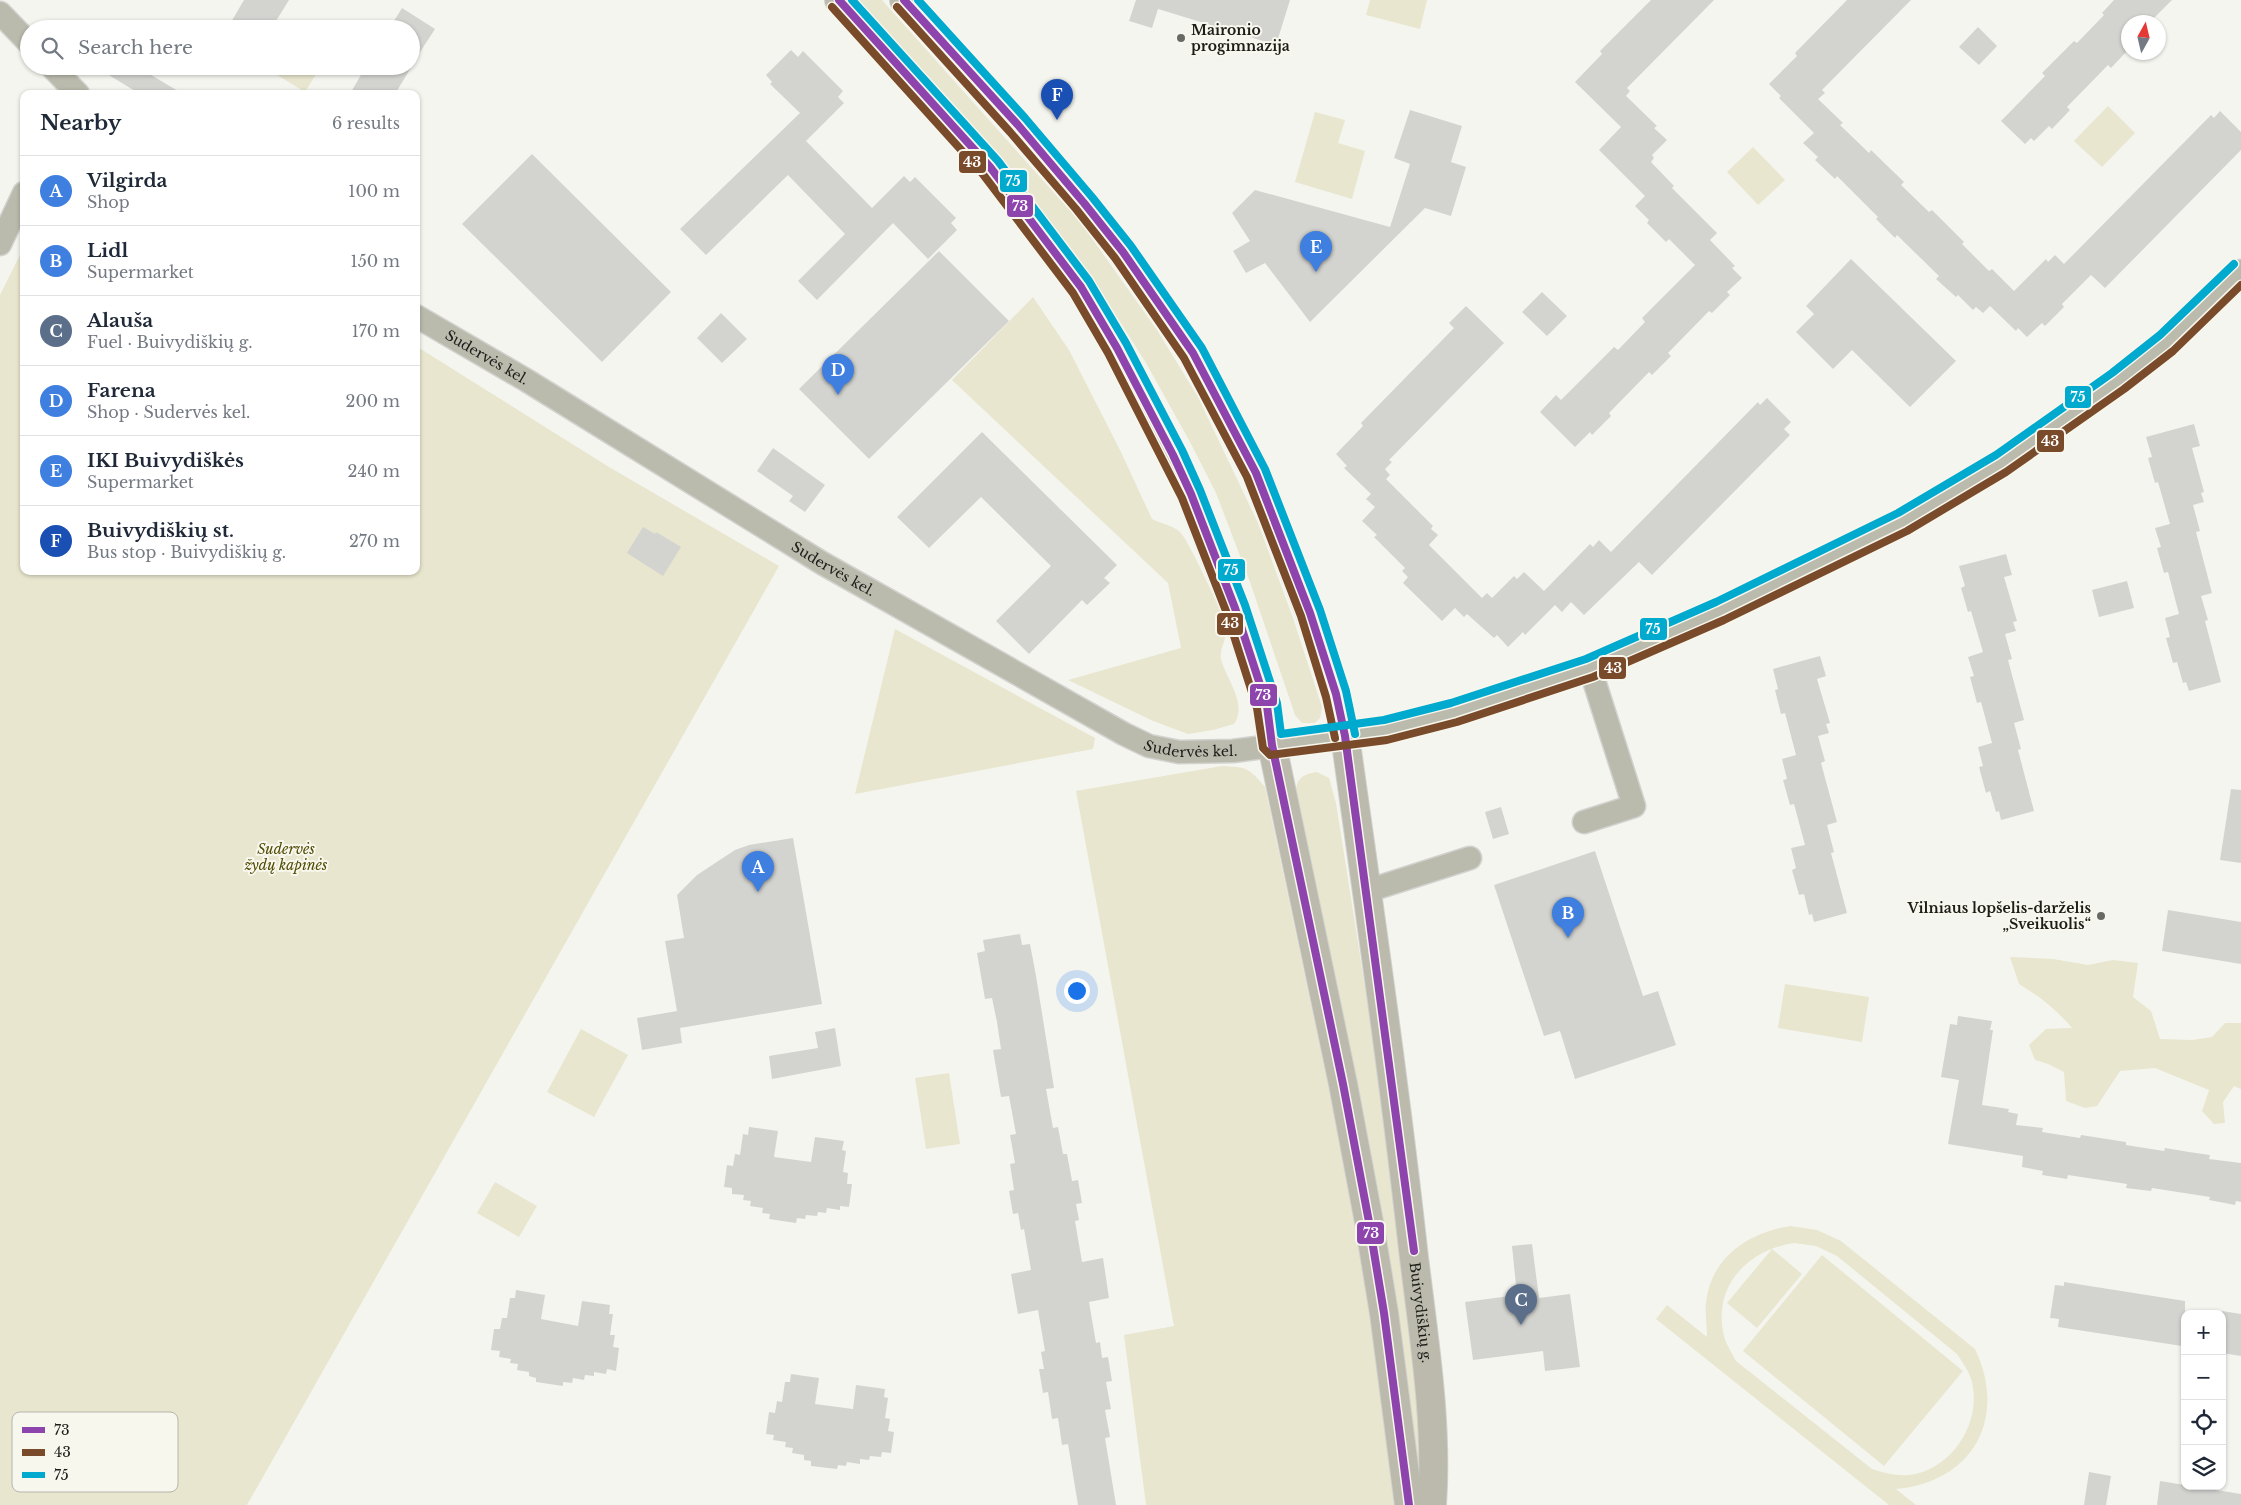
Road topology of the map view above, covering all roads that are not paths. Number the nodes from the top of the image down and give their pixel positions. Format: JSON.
{"nodes":[{"id":1,"x":839,"y":0,"type":"edge"},
{"id":2,"x":904,"y":0,"type":"edge"},
{"id":3,"x":0,"y":13,"type":"edge"},
{"id":4,"x":20,"y":34,"type":"edge"},
{"id":5,"x":60,"y":75,"type":"edge"},
{"id":6,"x":74,"y":90,"type":"edge"},
{"id":7,"x":20,"y":202,"type":"edge"},
{"id":8,"x":0,"y":244,"type":"edge"},
{"id":9,"x":2241,"y":271,"type":"edge"},
{"id":10,"x":420,"y":318,"type":"edge"},
{"id":11,"x":1590,"y":668,"type":"junction"},
{"id":12,"x":1345,"y":736,"type":"junction"},
{"id":13,"x":1272,"y":746,"type":"junction"},
{"id":14,"x":1584,"y":822,"type":"dead end"},
{"id":15,"x":1470,"y":858,"type":"dead end"},
{"id":16,"x":1367,"y":891,"type":"junction"},
{"id":17,"x":1408,"y":1505,"type":"edge"},
{"id":18,"x":1432,"y":1505,"type":"edge"}],
"edges":[{"from":1,"to":13,"type":"main road"},
{"from":2,"to":12,"type":"main road","name":"Buivydiškių g."},
{"from":3,"to":4,"type":"street"},
{"from":5,"to":6,"type":"street"},
{"from":7,"to":8,"type":"street"},
{"from":9,"to":11,"type":"street","name":"Sudervės kel."},
{"from":10,"to":13,"type":"street","name":"Sudervės kel."},
{"from":11,"to":12,"type":"street","name":"Sudervės kel."},
{"from":11,"to":14,"type":"street"},
{"from":12,"to":13,"type":"street","name":"Sudervės kel."},
{"from":12,"to":16,"type":"main road","name":"Buivydiškių g."},
{"from":13,"to":17,"type":"main road"},
{"from":15,"to":16,"type":"street"},
{"from":16,"to":18,"type":"main road","name":"Buivydiškių g."}]}
